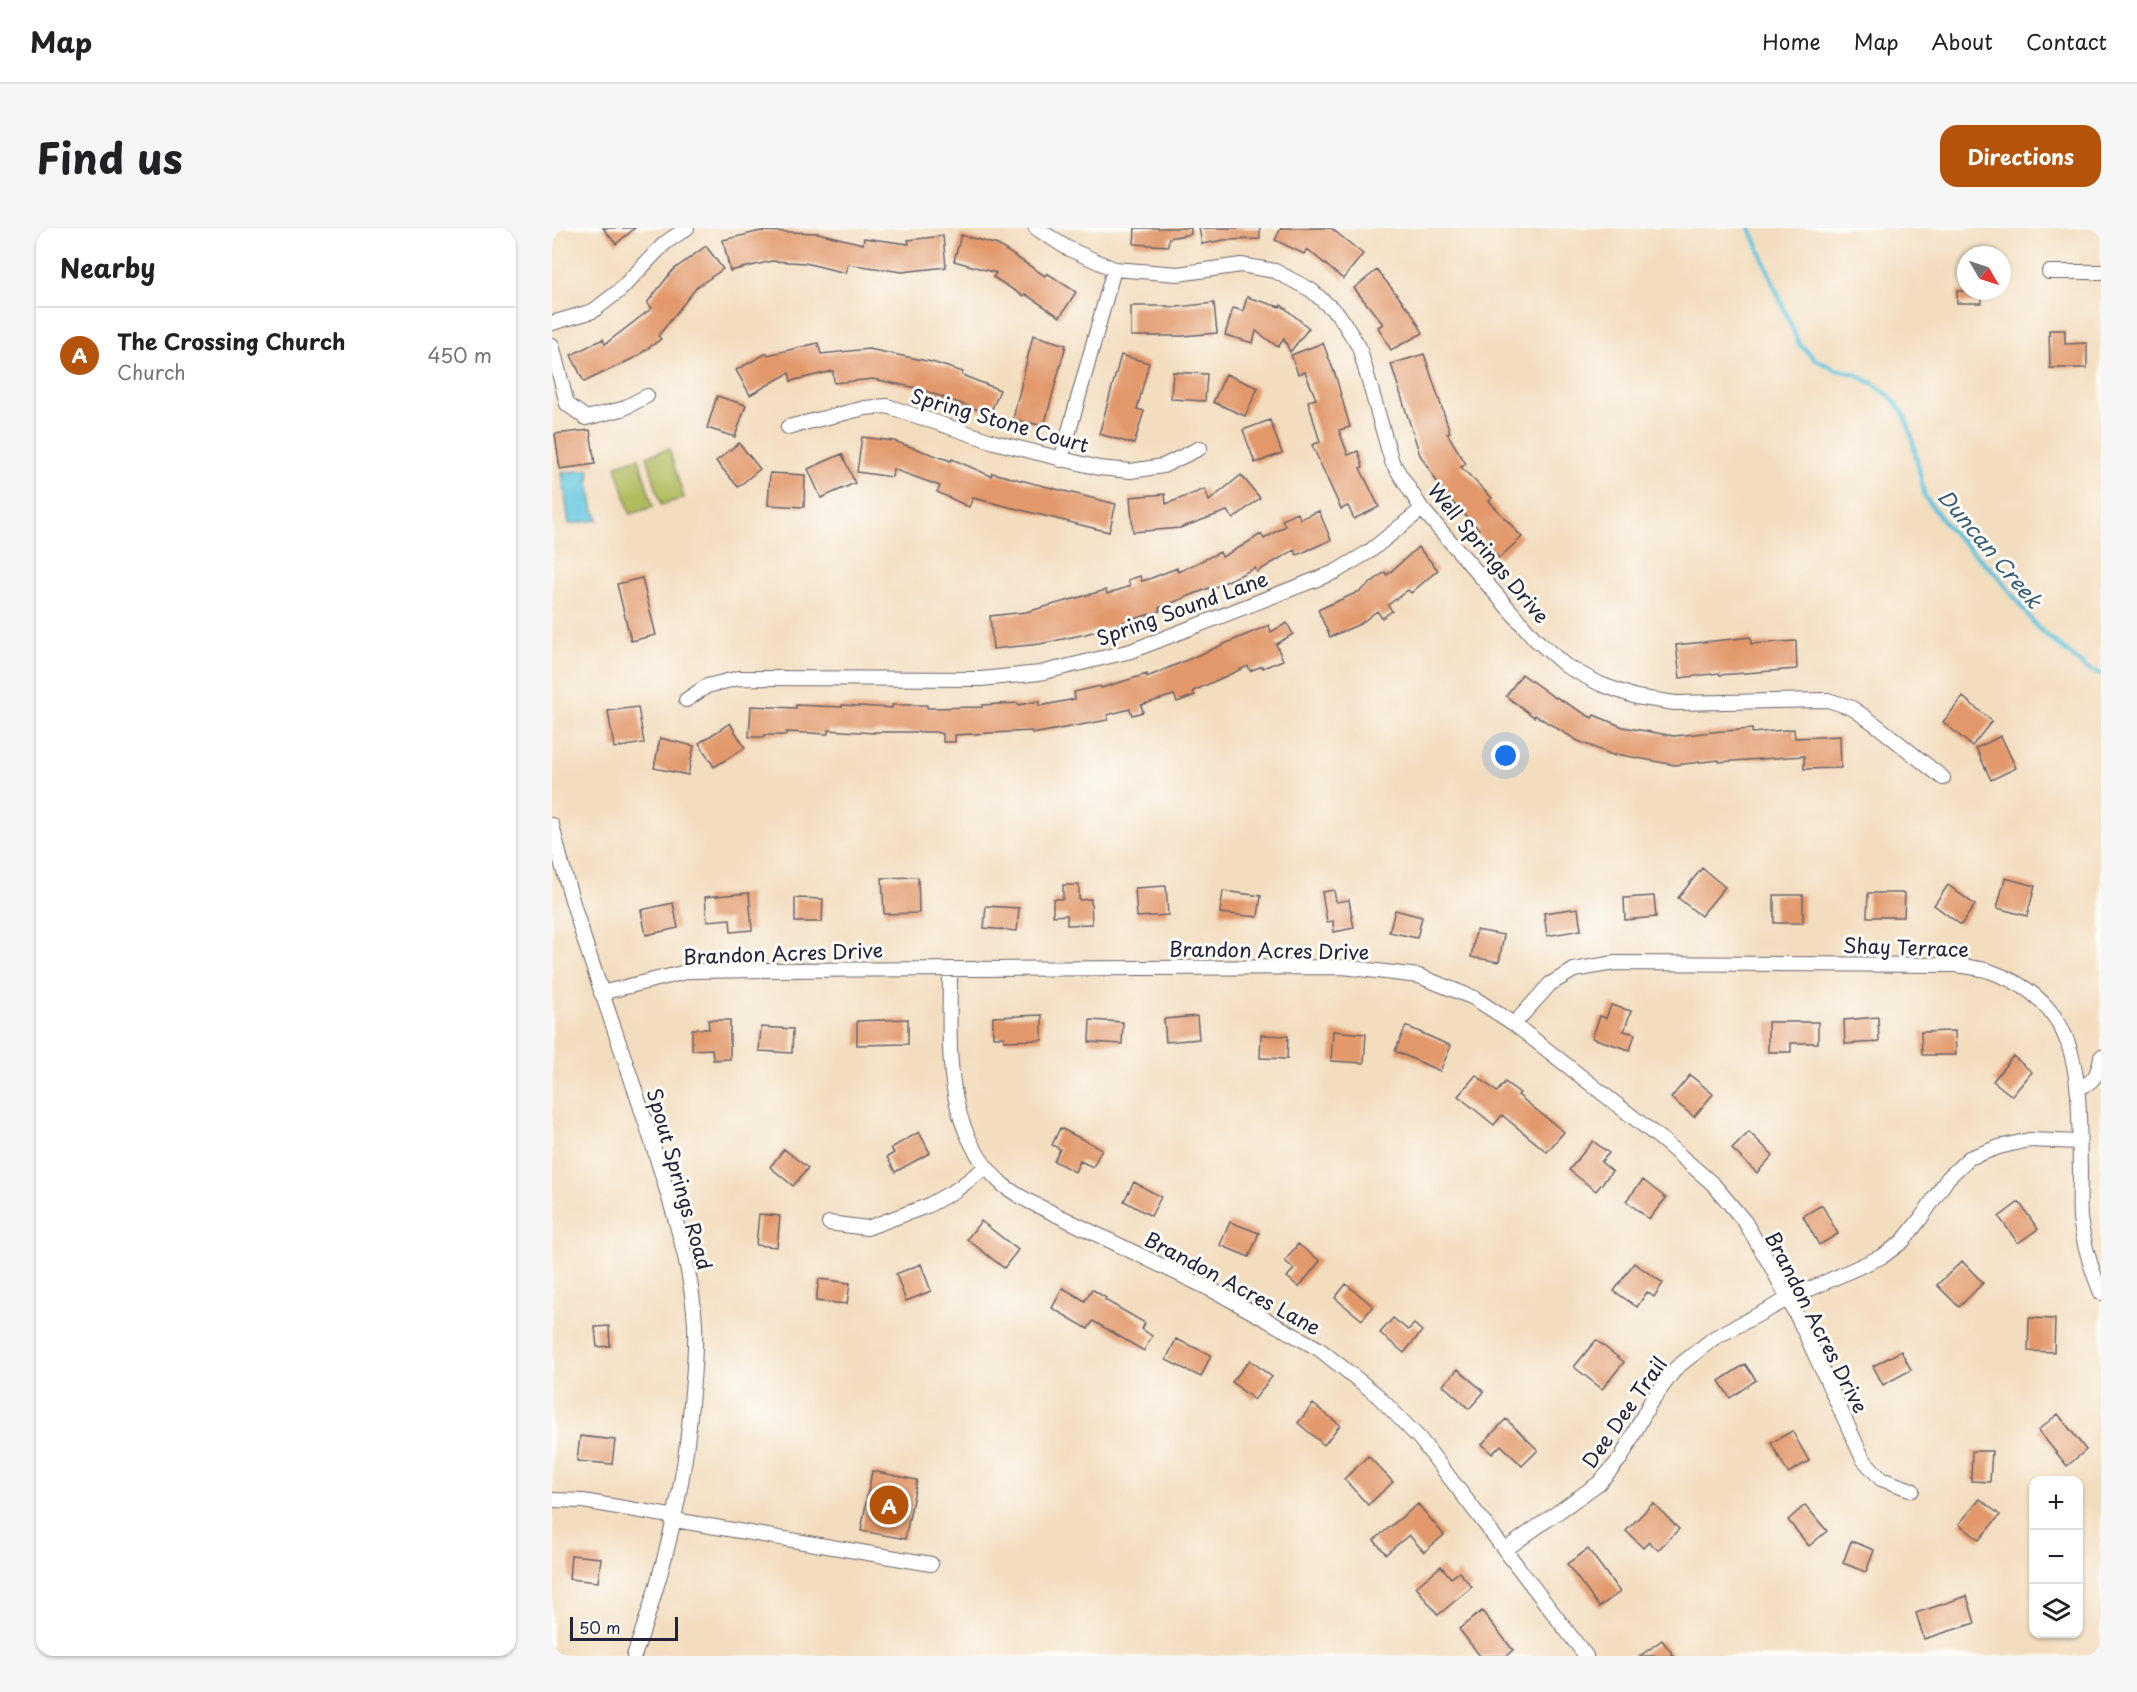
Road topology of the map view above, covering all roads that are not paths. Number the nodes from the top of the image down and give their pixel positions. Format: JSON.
{"nodes":[{"id":1,"x":687,"y":228,"type":"edge"},
{"id":2,"x":1036,"y":228,"type":"edge"},
{"id":3,"x":1114,"y":269,"type":"junction"},
{"id":4,"x":2049,"y":272,"type":"dead end"},
{"id":5,"x":2101,"y":272,"type":"edge"},
{"id":6,"x":552,"y":322,"type":"edge"},
{"id":7,"x":552,"y":345,"type":"edge"},
{"id":8,"x":647,"y":396,"type":"dead end"},
{"id":9,"x":788,"y":427,"type":"dead end"},
{"id":10,"x":1200,"y":448,"type":"dead end"},
{"id":11,"x":1061,"y":460,"type":"junction"},
{"id":12,"x":1422,"y":509,"type":"junction"},
{"id":13,"x":686,"y":700,"type":"dead end"},
{"id":14,"x":1943,"y":778,"type":"dead end"},
{"id":15,"x":552,"y":825,"type":"edge"},
{"id":16,"x":950,"y":969,"type":"junction"},
{"id":17,"x":601,"y":993,"type":"junction"},
{"id":18,"x":1514,"y":1024,"type":"junction"},
{"id":19,"x":2101,"y":1057,"type":"edge"},
{"id":20,"x":2078,"y":1088,"type":"junction"},
{"id":21,"x":2079,"y":1142,"type":"junction"},
{"id":22,"x":986,"y":1167,"type":"junction"},
{"id":23,"x":829,"y":1222,"type":"dead end"},
{"id":24,"x":2101,"y":1293,"type":"edge"},
{"id":25,"x":1788,"y":1299,"type":"junction"},
{"id":26,"x":1912,"y":1490,"type":"dead end"},
{"id":27,"x":552,"y":1500,"type":"edge"},
{"id":28,"x":675,"y":1519,"type":"junction"},
{"id":29,"x":1506,"y":1549,"type":"junction"},
{"id":30,"x":931,"y":1564,"type":"dead end"},
{"id":31,"x":634,"y":1656,"type":"edge"},
{"id":32,"x":1586,"y":1656,"type":"edge"}],
"edges":[{"from":1,"to":6,"type":"street"},
{"from":2,"to":3,"type":"street","name":"Well Springs Drive"},
{"from":3,"to":11,"type":"street"},
{"from":3,"to":12,"type":"street","name":"Well Springs Drive"},
{"from":4,"to":5,"type":"street"},
{"from":7,"to":8,"type":"street"},
{"from":9,"to":11,"type":"street","name":"Spring Stone Court"},
{"from":10,"to":11,"type":"street","name":"Spring Stone Court"},
{"from":12,"to":13,"type":"street","name":"Spring Sound Lane"},
{"from":12,"to":14,"type":"street","name":"Well Springs Drive"},
{"from":15,"to":17,"type":"street","name":"Spout Springs Road"},
{"from":16,"to":17,"type":"street","name":"Brandon Acres Drive"},
{"from":16,"to":18,"type":"street","name":"Brandon Acres Drive"},
{"from":16,"to":22,"type":"street","name":"Brandon Acres Lane"},
{"from":17,"to":28,"type":"street","name":"Spout Springs Road"},
{"from":18,"to":20,"type":"street","name":"Shay Terrace"},
{"from":18,"to":25,"type":"street","name":"Brandon Acres Drive"},
{"from":19,"to":20,"type":"street"},
{"from":20,"to":21,"type":"street","name":"Shay Terrace"},
{"from":21,"to":24,"type":"street","name":"Shay Terrace"},
{"from":21,"to":25,"type":"street","name":"Dee Dee Trail"},
{"from":22,"to":23,"type":"street"},
{"from":22,"to":29,"type":"street","name":"Brandon Acres Lane"},
{"from":25,"to":26,"type":"street","name":"Brandon Acres Drive"},
{"from":25,"to":29,"type":"street","name":"Dee Dee Trail"},
{"from":27,"to":28,"type":"street"},
{"from":28,"to":30,"type":"street"},
{"from":28,"to":31,"type":"street","name":"Spout Springs Road"},
{"from":29,"to":32,"type":"street","name":"Brandon Acres Lane"}]}
